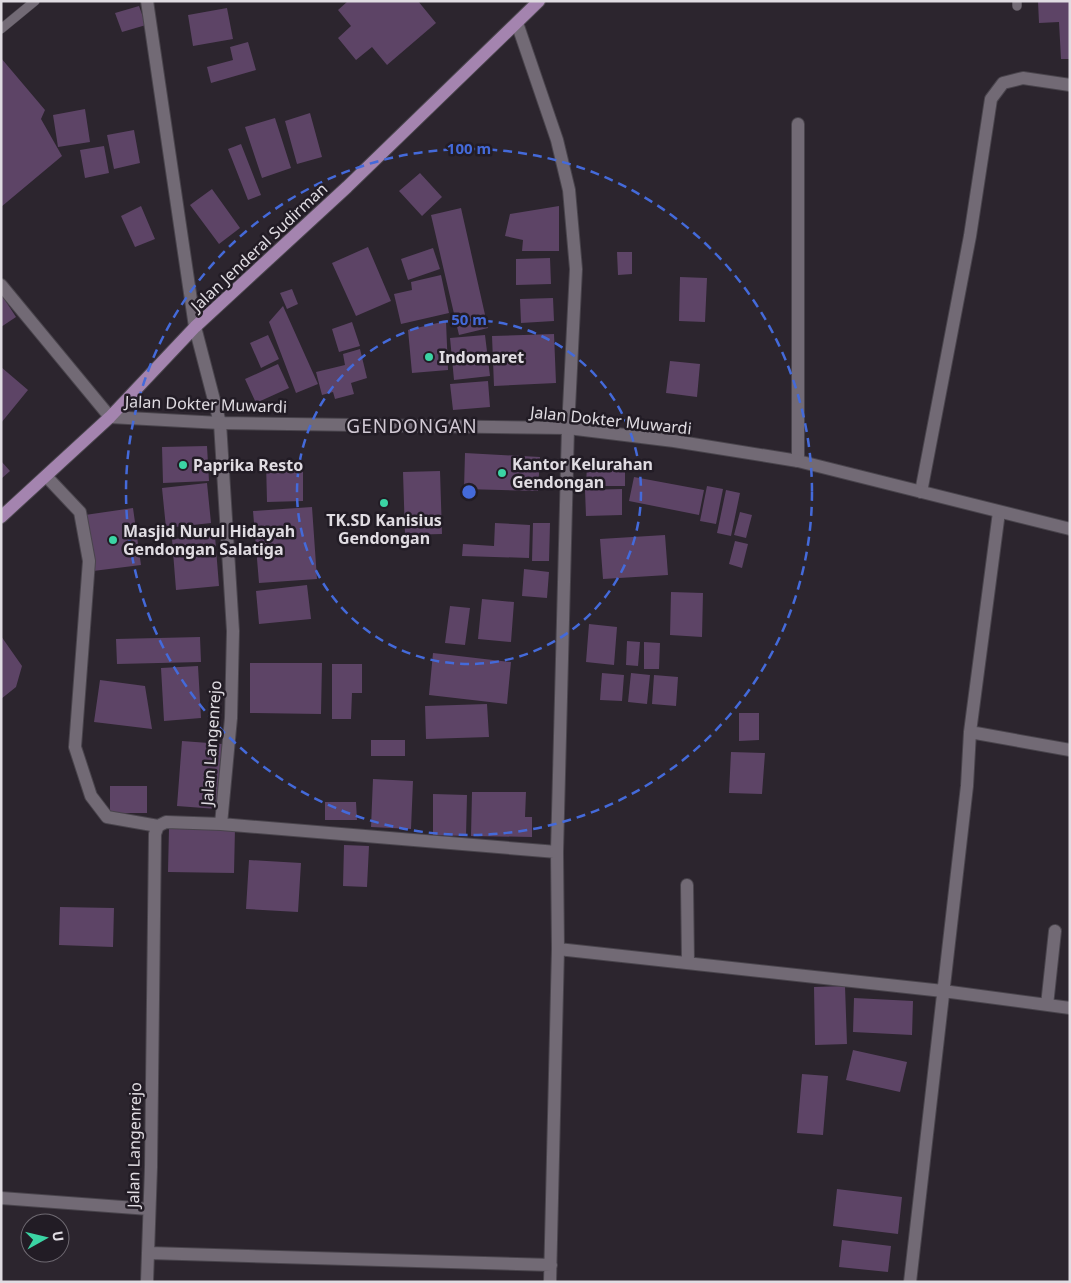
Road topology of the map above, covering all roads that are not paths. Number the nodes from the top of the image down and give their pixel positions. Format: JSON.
{"nodes":[{"id":1,"x":35,"y":1,"type":"edge"},
{"id":2,"x":147,"y":1,"type":"edge"},
{"id":3,"x":539,"y":1,"type":"edge"},
{"id":4,"x":517,"y":23,"type":"junction"},
{"id":5,"x":1,"y":29,"type":"edge"},
{"id":6,"x":1070,"y":85,"type":"edge"},
{"id":7,"x":798,"y":124,"type":"dead end"},
{"id":8,"x":1,"y":285,"type":"edge"},
{"id":9,"x":195,"y":327,"type":"junction"},
{"id":10,"x":110,"y":417,"type":"junction"},
{"id":11,"x":220,"y":423,"type":"junction"},
{"id":12,"x":568,"y":428,"type":"junction"},
{"id":13,"x":798,"y":461,"type":"junction"},
{"id":14,"x":46,"y":476,"type":"junction"},
{"id":15,"x":921,"y":492,"type":"junction"},
{"id":16,"x":999,"y":512,"type":"junction"},
{"id":17,"x":1,"y":516,"type":"edge"},
{"id":18,"x":1070,"y":529,"type":"edge"},
{"id":19,"x":970,"y":732,"type":"junction"},
{"id":20,"x":1070,"y":750,"type":"edge"},
{"id":21,"x":221,"y":824,"type":"junction"},
{"id":22,"x":158,"y":826,"type":"junction"},
{"id":23,"x":557,"y":852,"type":"junction"},
{"id":24,"x":687,"y":885,"type":"dead end"},
{"id":25,"x":1055,"y":931,"type":"dead end"},
{"id":26,"x":558,"y":949,"type":"junction"},
{"id":27,"x":688,"y":962,"type":"junction"},
{"id":28,"x":943,"y":991,"type":"junction"},
{"id":29,"x":1047,"y":1005,"type":"junction"},
{"id":30,"x":1070,"y":1008,"type":"edge"},
{"id":31,"x":1,"y":1198,"type":"edge"},
{"id":32,"x":149,"y":1209,"type":"junction"},
{"id":33,"x":149,"y":1253,"type":"junction"},
{"id":34,"x":551,"y":1266,"type":"junction"},
{"id":35,"x":147,"y":1282,"type":"edge"},
{"id":36,"x":550,"y":1282,"type":"edge"},
{"id":37,"x":910,"y":1282,"type":"edge"}],
"edges":[{"from":1,"to":5,"type":"lane"},
{"from":2,"to":9,"type":"street","name":"Jalan Langenrejo"},
{"from":3,"to":4,"type":"main road","name":"Jalan Jenderal Sudirman"},
{"from":4,"to":9,"type":"main road","name":"Jalan Jenderal Sudirman"},
{"from":4,"to":12,"type":"street"},
{"from":6,"to":15,"type":"street"},
{"from":7,"to":13,"type":"street"},
{"from":8,"to":10,"type":"street"},
{"from":9,"to":10,"type":"main road","name":"Jalan Jenderal Sudirman"},
{"from":9,"to":11,"type":"street","name":"Jalan Langenrejo"},
{"from":10,"to":11,"type":"street","name":"Jalan Dokter Muwardi"},
{"from":10,"to":14,"type":"main road","name":"Jalan Jenderal Sudirman"},
{"from":11,"to":12,"type":"street","name":"Jalan Dokter Muwardi"},
{"from":11,"to":21,"type":"street","name":"Jalan Langenrejo"},
{"from":12,"to":13,"type":"street","name":"Jalan Dokter Muwardi"},
{"from":12,"to":23,"type":"street"},
{"from":13,"to":15,"type":"street","name":"Jalan Dokter Muwardi"},
{"from":14,"to":17,"type":"main road","name":"Jalan Jenderal Sudirman"},
{"from":14,"to":22,"type":"street"},
{"from":15,"to":16,"type":"street","name":"Jalan Dokter Muwardi"},
{"from":16,"to":18,"type":"street","name":"Jalan Dokter Muwardi"},
{"from":16,"to":19,"type":"street"},
{"from":19,"to":20,"type":"street"},
{"from":19,"to":28,"type":"street"},
{"from":21,"to":22,"type":"street","name":"Jalan Langenrejo"},
{"from":21,"to":23,"type":"street"},
{"from":22,"to":32,"type":"street","name":"Jalan Langenrejo"},
{"from":23,"to":26,"type":"street"},
{"from":24,"to":27,"type":"street"},
{"from":25,"to":29,"type":"street"},
{"from":26,"to":27,"type":"street"},
{"from":26,"to":34,"type":"street"},
{"from":27,"to":28,"type":"street"},
{"from":28,"to":29,"type":"street"},
{"from":28,"to":37,"type":"street"},
{"from":29,"to":30,"type":"street"},
{"from":31,"to":32,"type":"street"},
{"from":32,"to":33,"type":"street","name":"Jalan Langenrejo"},
{"from":33,"to":34,"type":"street"},
{"from":33,"to":35,"type":"street","name":"Jalan Langenrejo"},
{"from":34,"to":36,"type":"street"}]}
